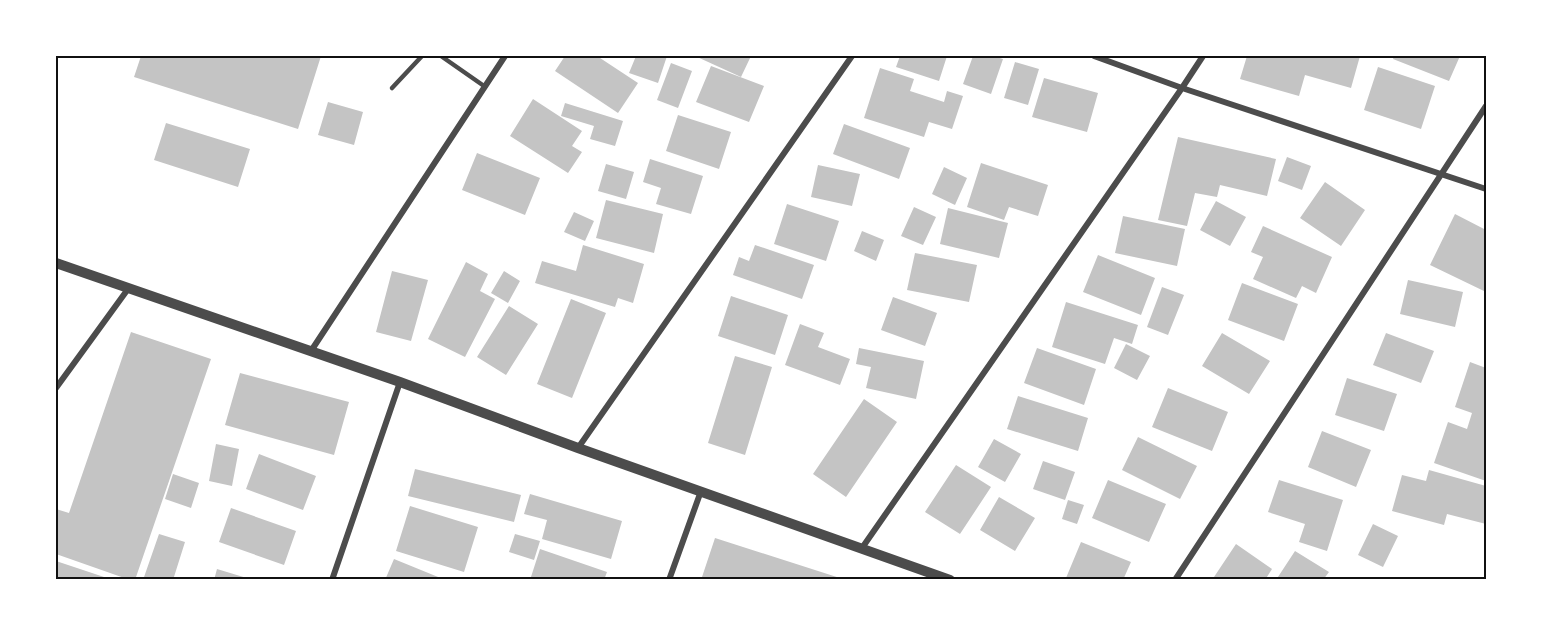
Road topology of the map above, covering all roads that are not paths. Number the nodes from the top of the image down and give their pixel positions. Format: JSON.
{"nodes":[{"id":1,"x":422,"y":56,"type":"edge"},
{"id":2,"x":441,"y":56,"type":"edge"},
{"id":3,"x":505,"y":56,"type":"edge"},
{"id":4,"x":852,"y":56,"type":"edge"},
{"id":5,"x":1094,"y":56,"type":"edge"},
{"id":6,"x":1203,"y":56,"type":"edge"},
{"id":7,"x":484,"y":86,"type":"junction"},
{"id":8,"x":392,"y":87,"type":"dead end"},
{"id":9,"x":1182,"y":87,"type":"junction"},
{"id":10,"x":1486,"y":106,"type":"edge"},
{"id":11,"x":1442,"y":173,"type":"junction"},
{"id":12,"x":1486,"y":189,"type":"edge"},
{"id":13,"x":56,"y":263,"type":"edge"},
{"id":14,"x":128,"y":289,"type":"junction"},
{"id":15,"x":311,"y":351,"type":"junction"},
{"id":16,"x":400,"y":382,"type":"junction"},
{"id":17,"x":56,"y":388,"type":"edge"},
{"id":18,"x":578,"y":448,"type":"junction"},
{"id":19,"x":701,"y":491,"type":"junction"},
{"id":20,"x":862,"y":548,"type":"junction"},
{"id":21,"x":332,"y":579,"type":"edge"},
{"id":22,"x":669,"y":579,"type":"edge"},
{"id":23,"x":950,"y":579,"type":"edge"},
{"id":24,"x":1175,"y":579,"type":"edge"}],
"edges":[{"from":1,"to":8,"type":"lane"},
{"from":2,"to":7,"type":"lane"},
{"from":3,"to":7,"type":"street"},
{"from":4,"to":18,"type":"street"},
{"from":5,"to":9,"type":"street"},
{"from":6,"to":9,"type":"street"},
{"from":7,"to":15,"type":"street"},
{"from":9,"to":11,"type":"street"},
{"from":9,"to":20,"type":"street"},
{"from":10,"to":11,"type":"street"},
{"from":11,"to":12,"type":"street"},
{"from":11,"to":24,"type":"street"},
{"from":13,"to":14,"type":"street"},
{"from":14,"to":15,"type":"street"},
{"from":14,"to":17,"type":"street"},
{"from":15,"to":16,"type":"street"},
{"from":16,"to":18,"type":"street"},
{"from":16,"to":21,"type":"street"},
{"from":18,"to":19,"type":"street"},
{"from":19,"to":20,"type":"street"},
{"from":19,"to":22,"type":"street"},
{"from":20,"to":23,"type":"street"}]}
